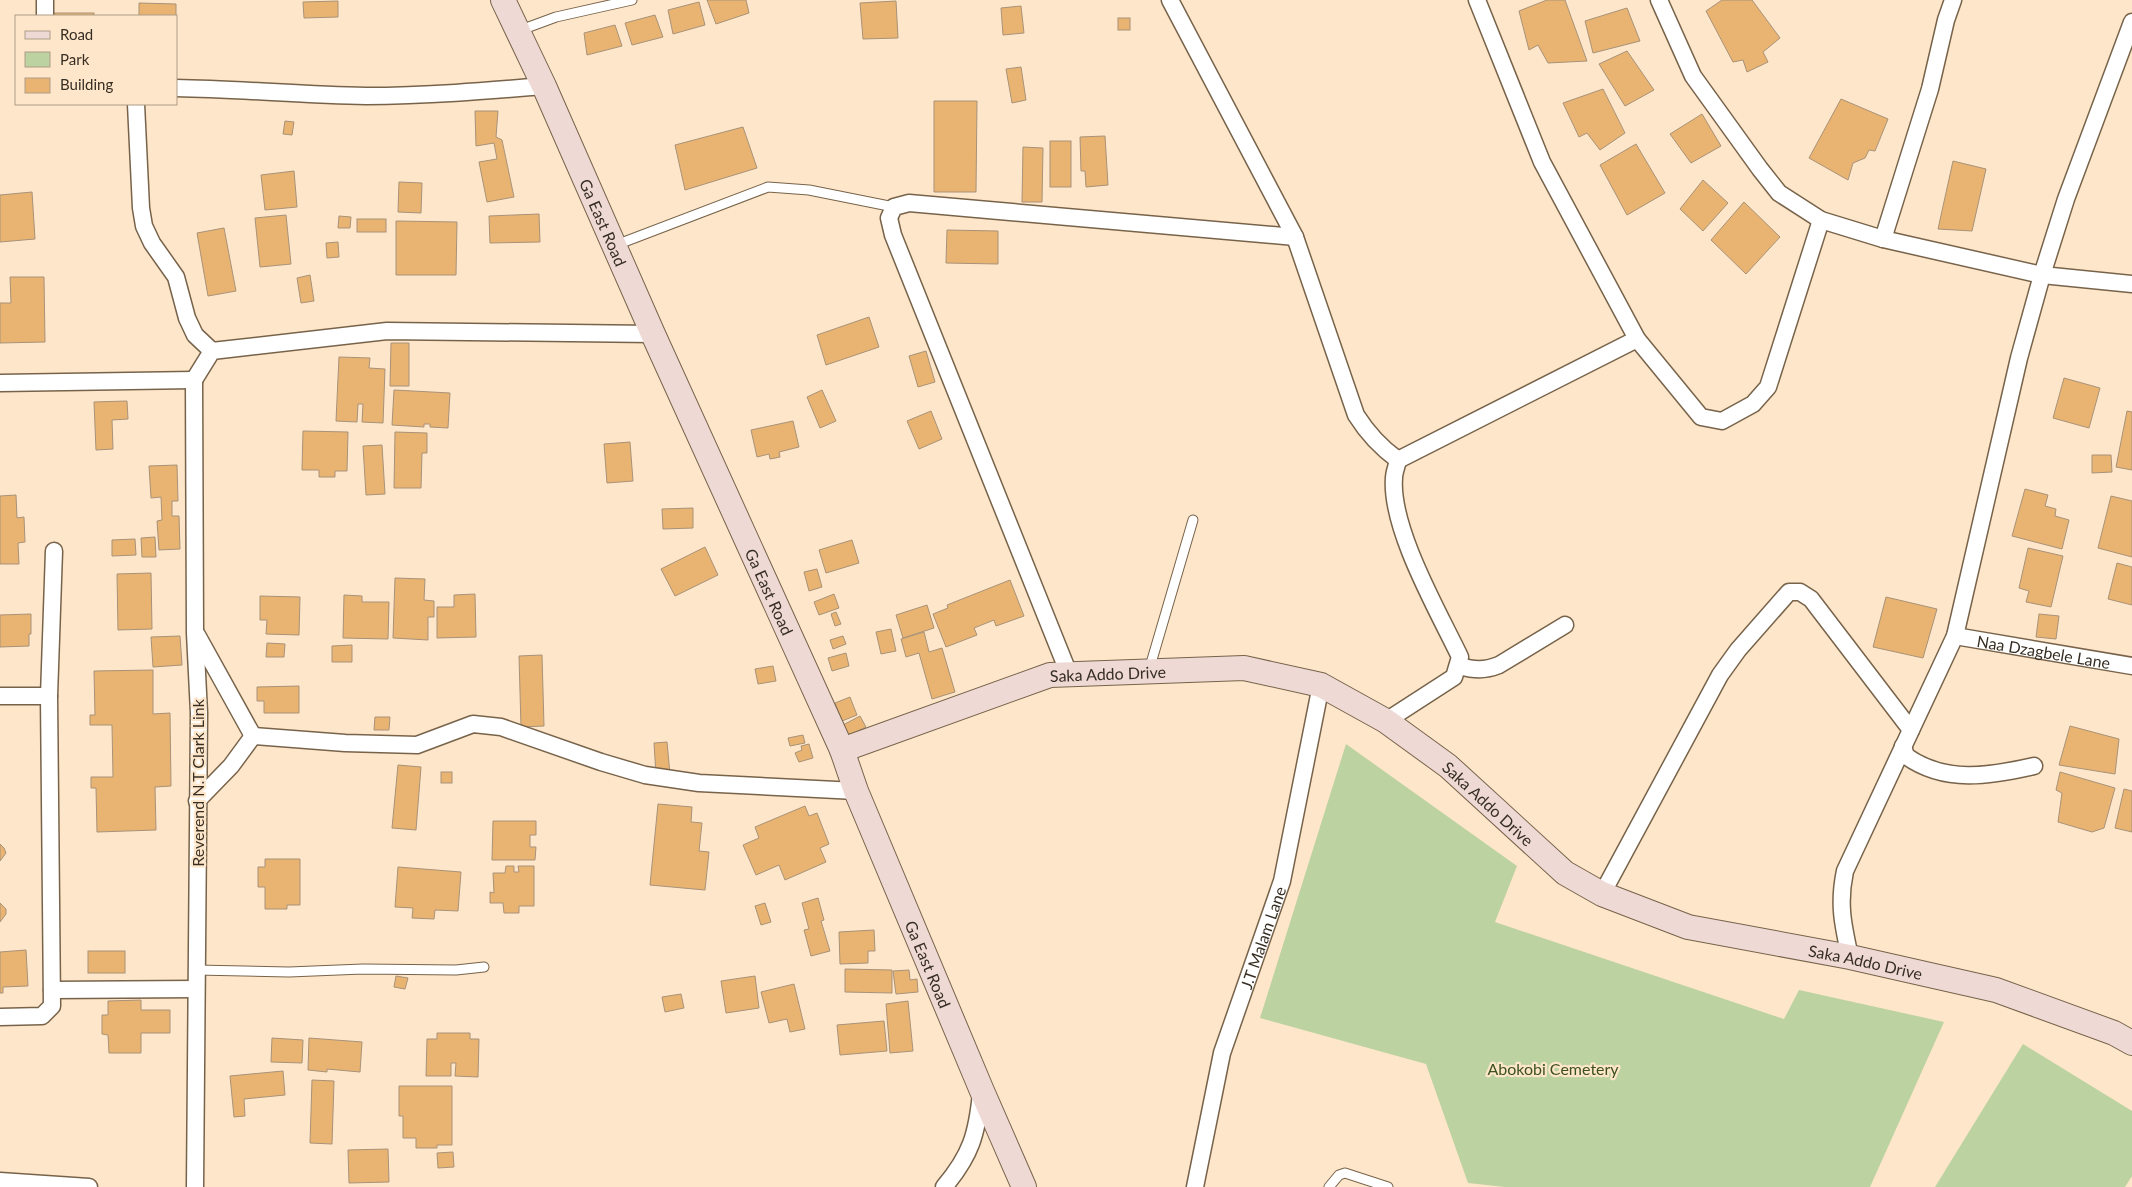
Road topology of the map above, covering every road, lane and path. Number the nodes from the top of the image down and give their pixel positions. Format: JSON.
{"nodes":[{"id":1,"x":45,"y":0,"type":"edge"},
{"id":2,"x":503,"y":0,"type":"edge"},
{"id":3,"x":632,"y":0,"type":"edge"},
{"id":4,"x":1170,"y":0,"type":"edge"},
{"id":5,"x":1477,"y":0,"type":"edge"},
{"id":6,"x":1659,"y":0,"type":"edge"},
{"id":7,"x":1953,"y":0,"type":"edge"},
{"id":8,"x":45,"y":15,"type":"edge"},
{"id":9,"x":2132,"y":22,"type":"edge"},
{"id":10,"x":518,"y":32,"type":"junction"},
{"id":11,"x":544,"y":86,"type":"junction"},
{"id":12,"x":178,"y":88,"type":"edge"},
{"id":13,"x":136,"y":105,"type":"edge"},
{"id":14,"x":894,"y":207,"type":"junction"},
{"id":15,"x":1821,"y":220,"type":"junction"},
{"id":16,"x":1295,"y":238,"type":"junction"},
{"id":17,"x":1883,"y":239,"type":"junction"},
{"id":18,"x":616,"y":245,"type":"junction"},
{"id":19,"x":2042,"y":275,"type":"junction"},
{"id":20,"x":2132,"y":284,"type":"edge"},
{"id":21,"x":653,"y":334,"type":"junction"},
{"id":22,"x":1637,"y":339,"type":"junction"},
{"id":23,"x":212,"y":351,"type":"junction"},
{"id":24,"x":194,"y":380,"type":"junction"},
{"id":25,"x":0,"y":384,"type":"edge"},
{"id":26,"x":1398,"y":460,"type":"junction"},
{"id":27,"x":1193,"y":520,"type":"dead end"},
{"id":28,"x":54,"y":551,"type":"dead end"},
{"id":29,"x":1565,"y":625,"type":"dead end"},
{"id":30,"x":195,"y":633,"type":"junction"},
{"id":31,"x":1955,"y":636,"type":"junction"},
{"id":32,"x":1459,"y":666,"type":"junction"},
{"id":33,"x":2132,"y":666,"type":"edge"},
{"id":34,"x":1149,"y":670,"type":"junction"},
{"id":35,"x":1069,"y":674,"type":"junction"},
{"id":36,"x":1321,"y":685,"type":"junction"},
{"id":37,"x":0,"y":696,"type":"edge"},
{"id":38,"x":49,"y":696,"type":"junction"},
{"id":39,"x":1386,"y":722,"type":"junction"},
{"id":40,"x":1911,"y":730,"type":"junction"},
{"id":41,"x":253,"y":736,"type":"junction"},
{"id":42,"x":1903,"y":746,"type":"junction"},
{"id":43,"x":842,"y":750,"type":"junction"},
{"id":44,"x":2034,"y":766,"type":"dead end"},
{"id":45,"x":856,"y":792,"type":"junction"},
{"id":46,"x":198,"y":802,"type":"junction"},
{"id":47,"x":1602,"y":894,"type":"junction"},
{"id":48,"x":1850,"y":957,"type":"junction"},
{"id":49,"x":484,"y":967,"type":"dead end"},
{"id":50,"x":196,"y":970,"type":"junction"},
{"id":51,"x":196,"y":989,"type":"junction"},
{"id":52,"x":52,"y":990,"type":"junction"},
{"id":53,"x":0,"y":1017,"type":"edge"},
{"id":54,"x":2132,"y":1043,"type":"edge"},
{"id":55,"x":982,"y":1091,"type":"junction"},
{"id":56,"x":0,"y":1181,"type":"edge"},
{"id":57,"x":89,"y":1187,"type":"edge"},
{"id":58,"x":195,"y":1187,"type":"edge"},
{"id":59,"x":944,"y":1187,"type":"edge"},
{"id":60,"x":1024,"y":1187,"type":"edge"},
{"id":61,"x":1195,"y":1187,"type":"edge"},
{"id":62,"x":1329,"y":1187,"type":"edge"},
{"id":63,"x":1388,"y":1187,"type":"edge"}],
"edges":[{"from":1,"to":8,"type":"street"},
{"from":2,"to":10,"type":"street","name":"Ga East Road"},
{"from":3,"to":10,"type":"lane"},
{"from":4,"to":16,"type":"street"},
{"from":5,"to":22,"type":"street"},
{"from":6,"to":15,"type":"street"},
{"from":7,"to":17,"type":"street"},
{"from":9,"to":19,"type":"street"},
{"from":10,"to":11,"type":"street","name":"Ga East Road"},
{"from":11,"to":12,"type":"street"},
{"from":11,"to":18,"type":"street","name":"Ga East Road"},
{"from":13,"to":23,"type":"street"},
{"from":14,"to":16,"type":"street"},
{"from":14,"to":18,"type":"lane"},
{"from":14,"to":35,"type":"street"},
{"from":15,"to":17,"type":"street"},
{"from":15,"to":22,"type":"street"},
{"from":16,"to":26,"type":"street"},
{"from":17,"to":19,"type":"street"},
{"from":18,"to":21,"type":"street","name":"Ga East Road"},
{"from":19,"to":20,"type":"street"},
{"from":19,"to":31,"type":"street"},
{"from":21,"to":23,"type":"street"},
{"from":21,"to":43,"type":"street","name":"Ga East Road"},
{"from":22,"to":26,"type":"street"},
{"from":23,"to":24,"type":"street"},
{"from":24,"to":25,"type":"street"},
{"from":24,"to":30,"type":"street","name":"Reverend N.T Clark Link"},
{"from":26,"to":32,"type":"street"},
{"from":27,"to":34,"type":"lane"},
{"from":28,"to":38,"type":"street"},
{"from":29,"to":32,"type":"street"},
{"from":30,"to":41,"type":"street"},
{"from":30,"to":46,"type":"street","name":"Reverend N.T Clark Link"},
{"from":31,"to":33,"type":"street","name":"Naa Dzagbele Lane"},
{"from":31,"to":40,"type":"street"},
{"from":32,"to":39,"type":"street"},
{"from":34,"to":35,"type":"street","name":"Saka Addo Drive"},
{"from":34,"to":36,"type":"street","name":"Saka Addo Drive"},
{"from":35,"to":43,"type":"street","name":"Saka Addo Drive"},
{"from":36,"to":39,"type":"street","name":"Saka Addo Drive"},
{"from":36,"to":61,"type":"street","name":"J.T Malam Lane"},
{"from":37,"to":38,"type":"street"},
{"from":38,"to":52,"type":"street"},
{"from":39,"to":47,"type":"street","name":"Saka Addo Drive"},
{"from":40,"to":42,"type":"street"},
{"from":40,"to":47,"type":"street"},
{"from":41,"to":45,"type":"street"},
{"from":41,"to":46,"type":"street"},
{"from":42,"to":44,"type":"street"},
{"from":42,"to":48,"type":"street"},
{"from":43,"to":45,"type":"street","name":"Ga East Road"},
{"from":45,"to":55,"type":"street","name":"Ga East Road"},
{"from":46,"to":50,"type":"street","name":"Reverend N.T Clark Link"},
{"from":47,"to":48,"type":"street","name":"Saka Addo Drive"},
{"from":48,"to":54,"type":"street","name":"Saka Addo Drive"},
{"from":49,"to":50,"type":"lane"},
{"from":50,"to":51,"type":"street","name":"Reverend N.T Clark Link"},
{"from":51,"to":52,"type":"street"},
{"from":51,"to":58,"type":"street","name":"Reverend N.T Clark Link"},
{"from":52,"to":53,"type":"street"},
{"from":55,"to":59,"type":"street"},
{"from":55,"to":60,"type":"street","name":"Ga East Road"},
{"from":56,"to":57,"type":"street"},
{"from":62,"to":63,"type":"lane"}]}
